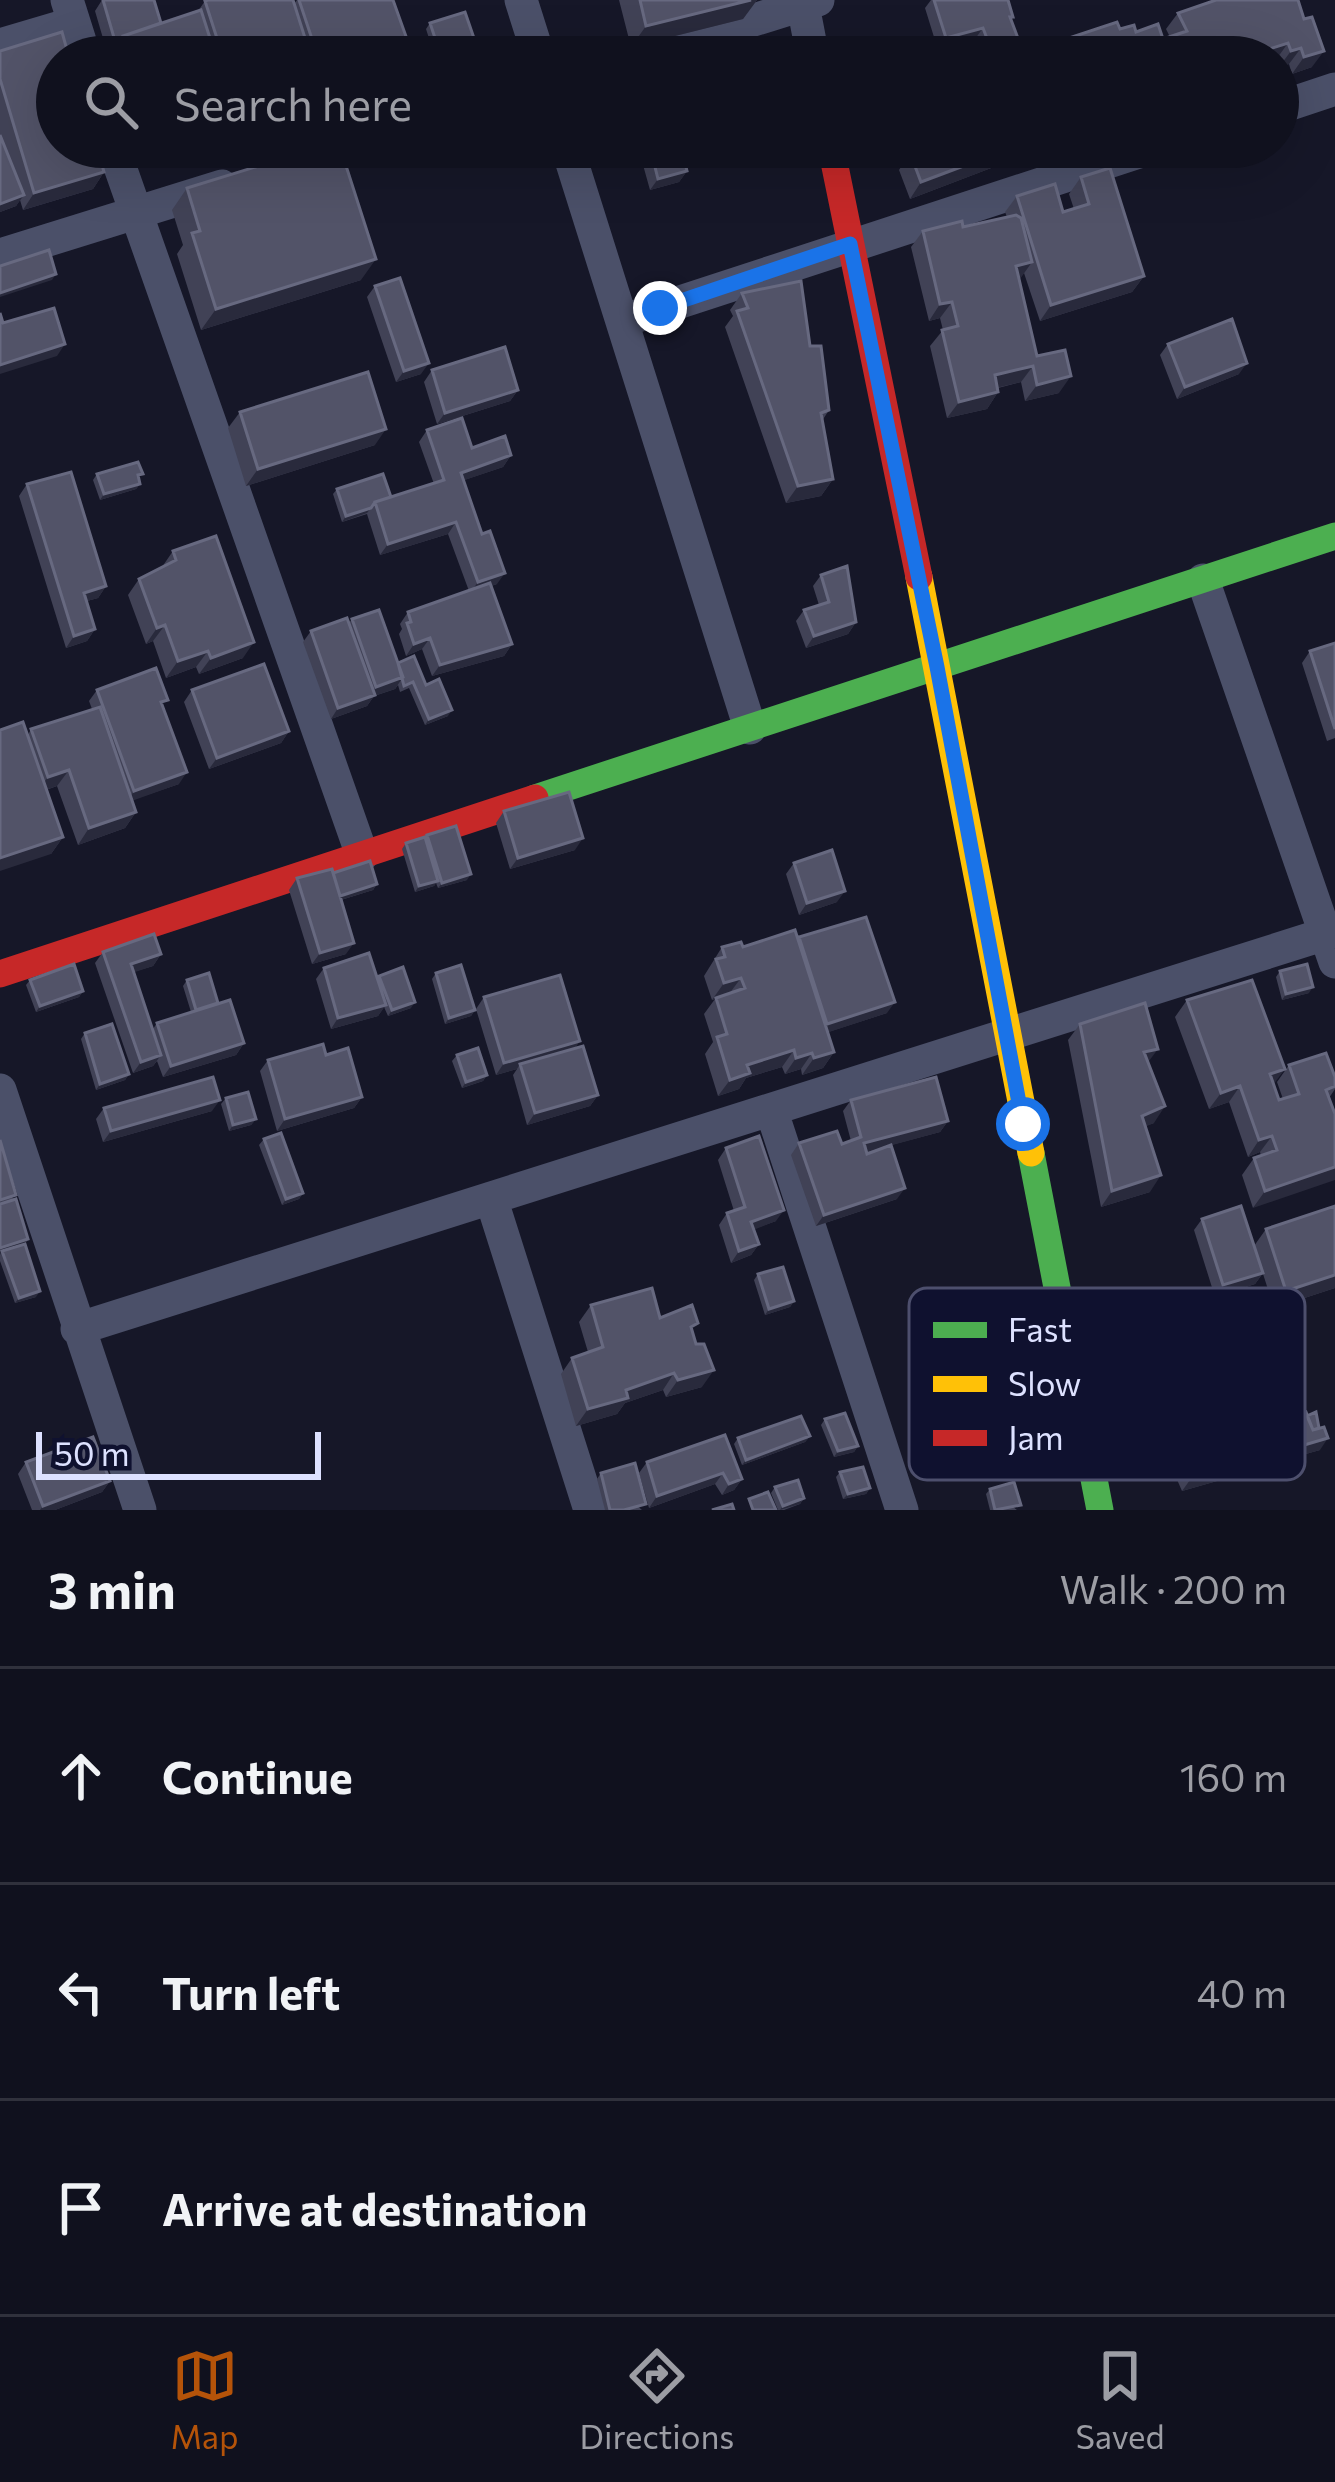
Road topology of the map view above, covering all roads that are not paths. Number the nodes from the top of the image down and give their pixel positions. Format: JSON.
{"nodes":[{"id":1,"x":521,"y":0,"type":"edge"},
{"id":2,"x":808,"y":2,"type":"edge"},
{"id":3,"x":71,"y":12,"type":"edge"},
{"id":4,"x":532,"y":36,"type":"edge"},
{"id":5,"x":701,"y":36,"type":"edge"},
{"id":6,"x":811,"y":36,"type":"edge"},
{"id":7,"x":0,"y":45,"type":"edge"},
{"id":8,"x":1335,"y":89,"type":"edge"},
{"id":9,"x":1299,"y":101,"type":"edge"},
{"id":10,"x":120,"y":168,"type":"edge"},
{"id":11,"x":574,"y":168,"type":"edge"},
{"id":12,"x":835,"y":168,"type":"edge"},
{"id":13,"x":1088,"y":168,"type":"edge"},
{"id":14,"x":262,"y":174,"type":"edge"},
{"id":15,"x":134,"y":213,"type":"junction"},
{"id":16,"x":850,"y":244,"type":"junction"},
{"id":17,"x":0,"y":255,"type":"edge"},
{"id":18,"x":622,"y":321,"type":"junction"},
{"id":19,"x":1335,"y":536,"type":"edge"},
{"id":20,"x":1203,"y":580,"type":"junction"},
{"id":21,"x":937,"y":667,"type":"junction"},
{"id":22,"x":750,"y":728,"type":"junction"},
{"id":23,"x":362,"y":856,"type":"junction"},
{"id":24,"x":1332,"y":942,"type":"edge"},
{"id":25,"x":0,"y":974,"type":"edge"},
{"id":26,"x":1006,"y":1038,"type":"junction"},
{"id":27,"x":0,"y":1090,"type":"edge"},
{"id":28,"x":772,"y":1112,"type":"junction"},
{"id":29,"x":491,"y":1198,"type":"junction"},
{"id":30,"x":1056,"y":1288,"type":"edge"},
{"id":31,"x":77,"y":1329,"type":"junction"},
{"id":32,"x":1094,"y":1480,"type":"edge"},
{"id":33,"x":140,"y":1510,"type":"edge"},
{"id":34,"x":590,"y":1510,"type":"edge"},
{"id":35,"x":902,"y":1510,"type":"edge"},
{"id":36,"x":1100,"y":1510,"type":"edge"}],
"edges":[{"from":1,"to":4,"type":"street"},
{"from":2,"to":5,"type":"street"},
{"from":2,"to":6,"type":"street"},
{"from":3,"to":7,"type":"street"},
{"from":8,"to":9,"type":"street"},
{"from":10,"to":15,"type":"street"},
{"from":11,"to":18,"type":"street"},
{"from":12,"to":16,"type":"street"},
{"from":13,"to":16,"type":"street"},
{"from":14,"to":15,"type":"street"},
{"from":15,"to":17,"type":"street"},
{"from":15,"to":23,"type":"street"},
{"from":16,"to":18,"type":"street"},
{"from":16,"to":21,"type":"street"},
{"from":18,"to":22,"type":"street"},
{"from":19,"to":20,"type":"street"},
{"from":20,"to":21,"type":"street"},
{"from":20,"to":24,"type":"street"},
{"from":21,"to":22,"type":"street"},
{"from":21,"to":26,"type":"street"},
{"from":22,"to":23,"type":"street"},
{"from":23,"to":25,"type":"street"},
{"from":24,"to":26,"type":"street"},
{"from":26,"to":28,"type":"street"},
{"from":26,"to":30,"type":"street"},
{"from":27,"to":31,"type":"street"},
{"from":28,"to":29,"type":"street"},
{"from":28,"to":35,"type":"street"},
{"from":29,"to":31,"type":"street"},
{"from":29,"to":34,"type":"street"},
{"from":31,"to":33,"type":"street"},
{"from":32,"to":36,"type":"street"}]}
